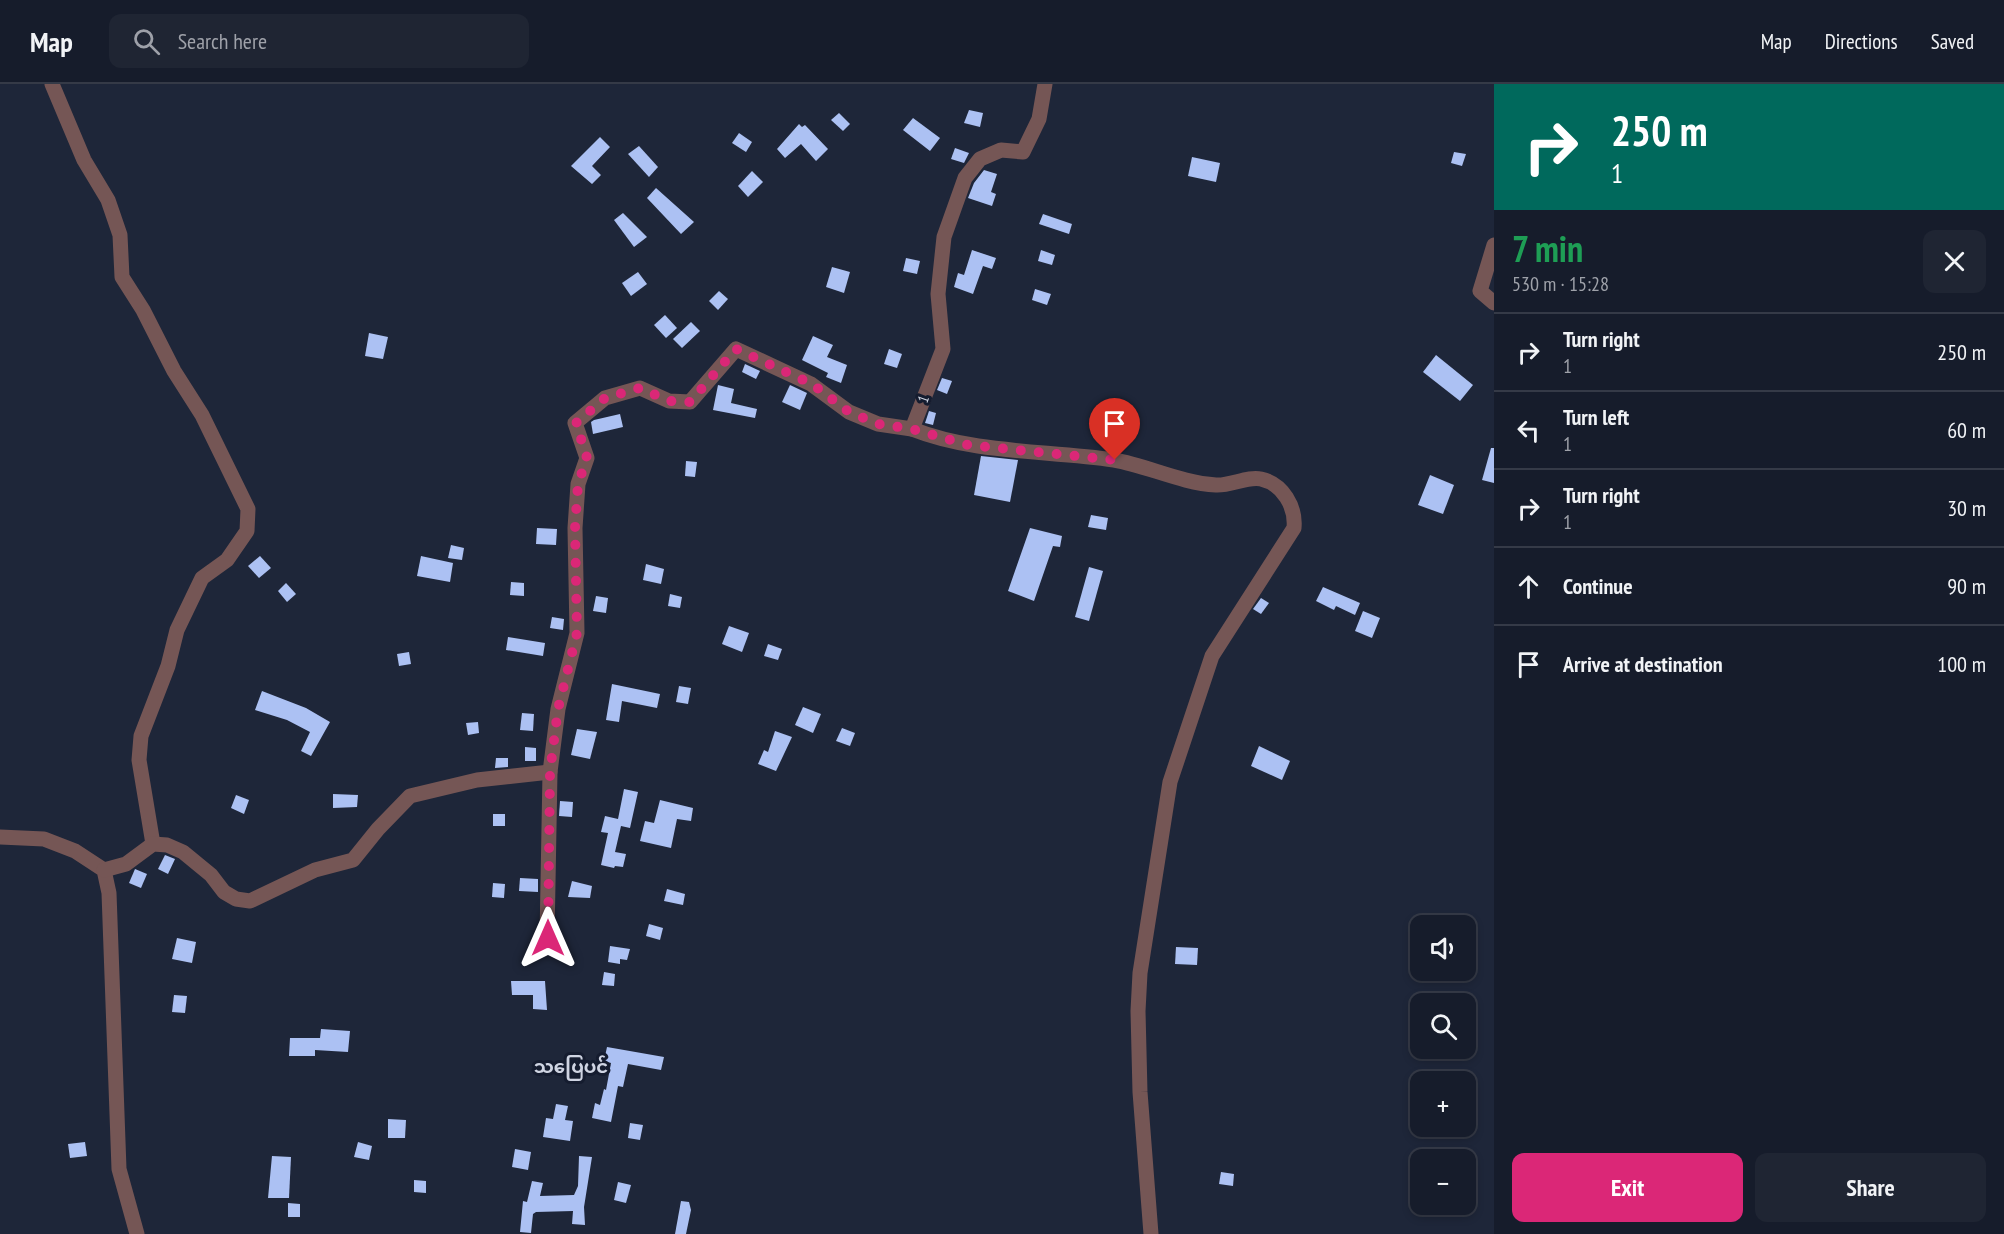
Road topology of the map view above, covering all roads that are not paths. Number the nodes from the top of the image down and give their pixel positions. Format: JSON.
{"nodes":[{"id":1,"x":52,"y":84,"type":"edge"},
{"id":2,"x":1045,"y":84,"type":"edge"},
{"id":3,"x":1494,"y":245,"type":"edge"},
{"id":4,"x":1494,"y":303,"type":"edge"},
{"id":5,"x":912,"y":429,"type":"junction"},
{"id":6,"x":550,"y":772,"type":"junction"},
{"id":7,"x":0,"y":837,"type":"edge"},
{"id":8,"x":153,"y":844,"type":"junction"},
{"id":9,"x":104,"y":870,"type":"junction"},
{"id":10,"x":548,"y":938,"type":"dead end"},
{"id":11,"x":136,"y":1234,"type":"edge"},
{"id":12,"x":1152,"y":1234,"type":"edge"}],
"edges":[{"from":1,"to":8,"type":"street"},
{"from":2,"to":5,"type":"street","name":"1"},
{"from":3,"to":4,"type":"street"},
{"from":5,"to":6,"type":"street"},
{"from":5,"to":12,"type":"street"},
{"from":6,"to":8,"type":"street"},
{"from":6,"to":10,"type":"street"},
{"from":7,"to":9,"type":"street"},
{"from":8,"to":9,"type":"street"},
{"from":9,"to":11,"type":"street"}]}
